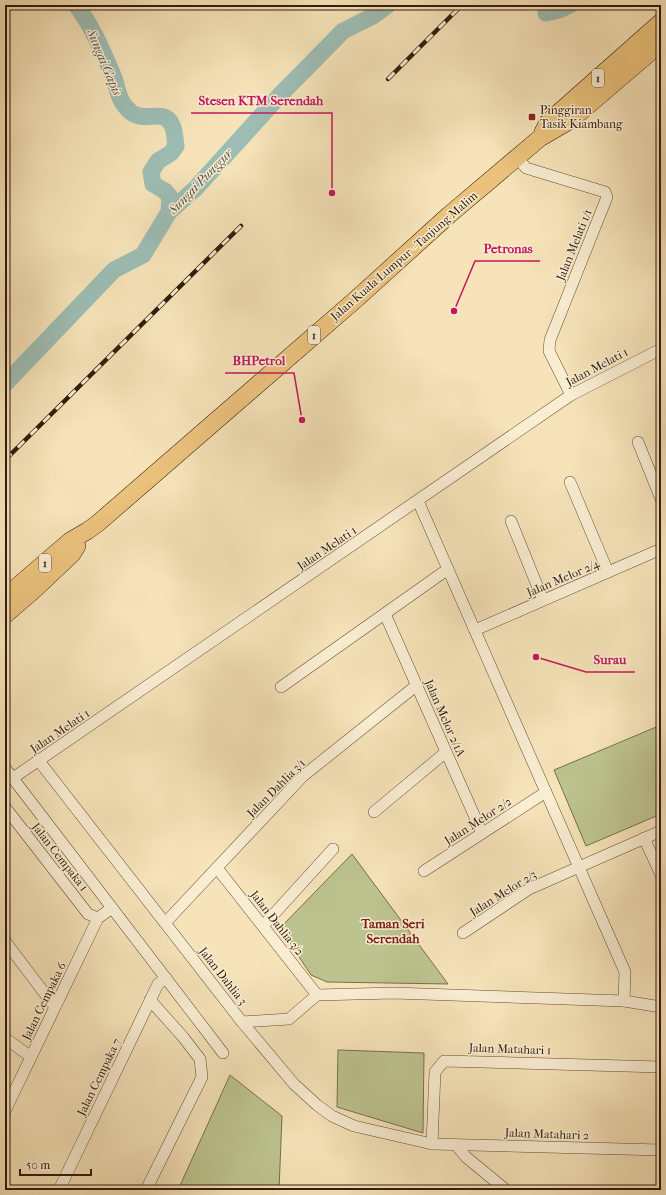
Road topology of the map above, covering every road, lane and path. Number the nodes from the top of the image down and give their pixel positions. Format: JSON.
{"nodes":[{"id":1,"x":661,"y":22,"type":"edge"},
{"id":2,"x":661,"y":43,"type":"edge"},
{"id":3,"x":540,"y":138,"type":"junction"},
{"id":4,"x":518,"y":158,"type":"junction"},
{"id":5,"x":661,"y":349,"type":"edge"},
{"id":6,"x":571,"y":395,"type":"junction"},
{"id":7,"x":638,"y":442,"type":"dead end"},
{"id":8,"x":570,"y":482,"type":"dead end"},
{"id":9,"x":661,"y":499,"type":"edge"},
{"id":10,"x":418,"y":501,"type":"junction"},
{"id":11,"x":511,"y":520,"type":"dead end"},
{"id":12,"x":87,"y":531,"type":"junction"},
{"id":13,"x":661,"y":549,"type":"edge"},
{"id":14,"x":448,"y":569,"type":"junction"},
{"id":15,"x":608,"y":572,"type":"junction"},
{"id":16,"x":5,"y":597,"type":"edge"},
{"id":17,"x":543,"y":600,"type":"junction"},
{"id":18,"x":385,"y":614,"type":"junction"},
{"id":19,"x":5,"y":615,"type":"edge"},
{"id":20,"x":475,"y":630,"type":"junction"},
{"id":21,"x":417,"y":686,"type":"junction"},
{"id":22,"x":281,"y":687,"type":"dead end"},
{"id":23,"x":446,"y":752,"type":"junction"},
{"id":24,"x":39,"y":761,"type":"junction"},
{"id":25,"x":5,"y":768,"type":"edge"},
{"id":26,"x":13,"y":778,"type":"junction"},
{"id":27,"x":546,"y":792,"type":"junction"},
{"id":28,"x":5,"y":807,"type":"edge"},
{"id":29,"x":374,"y":812,"type":"dead end"},
{"id":30,"x":661,"y":831,"type":"edge"},
{"id":31,"x":482,"y":833,"type":"junction"},
{"id":32,"x":644,"y":838,"type":"junction"},
{"id":33,"x":333,"y":849,"type":"dead end"},
{"id":34,"x":579,"y":867,"type":"junction"},
{"id":35,"x":217,"y":868,"type":"junction"},
{"id":36,"x":424,"y":871,"type":"dead end"},
{"id":37,"x":661,"y":874,"type":"edge"},
{"id":38,"x":112,"y":908,"type":"junction"},
{"id":39,"x":98,"y":918,"type":"junction"},
{"id":40,"x":166,"y":923,"type":"junction"},
{"id":41,"x":263,"y":926,"type":"junction"},
{"id":42,"x":463,"y":933,"type":"dead end"},
{"id":43,"x":5,"y":941,"type":"edge"},
{"id":44,"x":166,"y":978,"type":"junction"},
{"id":45,"x":317,"y":995,"type":"junction"},
{"id":46,"x":150,"y":1000,"type":"junction"},
{"id":47,"x":624,"y":1002,"type":"junction"},
{"id":48,"x":55,"y":1007,"type":"junction"},
{"id":49,"x":661,"y":1007,"type":"edge"},
{"id":50,"x":242,"y":1022,"type":"junction"},
{"id":51,"x":5,"y":1038,"type":"edge"},
{"id":52,"x":223,"y":1053,"type":"dead end"},
{"id":53,"x":31,"y":1057,"type":"junction"},
{"id":54,"x":661,"y":1067,"type":"edge"},
{"id":55,"x":5,"y":1111,"type":"edge"},
{"id":56,"x":432,"y":1144,"type":"junction"},
{"id":57,"x":456,"y":1145,"type":"junction"},
{"id":58,"x":661,"y":1150,"type":"edge"},
{"id":59,"x":59,"y":1190,"type":"edge"},
{"id":60,"x":146,"y":1190,"type":"edge"},
{"id":61,"x":506,"y":1190,"type":"edge"}],
"edges":[{"from":1,"to":3,"type":"main road","name":"Jalan Kuala Lumpur - Tanjung Malim","number":"1"},
{"from":2,"to":3,"type":"main road","name":"Jalan Kuala Lumpur - Tanjung Malim","number":"1"},
{"from":3,"to":4,"type":"main road","name":"Jalan Kuala Lumpur - Tanjung Malim","number":"1"},
{"from":4,"to":6,"type":"street","name":"Jalan Melati 1/1"},
{"from":4,"to":12,"type":"main road","name":"Jalan Kuala Lumpur - Tanjung Malim","number":"1"},
{"from":5,"to":6,"type":"street","name":"Jalan Melati 1"},
{"from":6,"to":10,"type":"street","name":"Jalan Melati 1"},
{"from":7,"to":9,"type":"street"},
{"from":8,"to":15,"type":"street"},
{"from":10,"to":14,"type":"street"},
{"from":10,"to":24,"type":"street","name":"Jalan Melati 1"},
{"from":11,"to":17,"type":"street"},
{"from":12,"to":16,"type":"main road","name":"Jalan Kuala Lumpur - Tanjung Malim","number":"1"},
{"from":12,"to":19,"type":"main road","name":"Jalan Kuala Lumpur - Tanjung Malim","number":"1"},
{"from":13,"to":15,"type":"street","name":"Jalan Melor 2/4"},
{"from":14,"to":18,"type":"street"},
{"from":14,"to":20,"type":"street"},
{"from":15,"to":17,"type":"street","name":"Jalan Melor 2/4"},
{"from":17,"to":20,"type":"street","name":"Jalan Melor 2/4"},
{"from":18,"to":21,"type":"street","name":"Jalan Melor 2/1A"},
{"from":18,"to":22,"type":"street"},
{"from":20,"to":27,"type":"street"},
{"from":21,"to":23,"type":"street","name":"Jalan Melor 2/1A"},
{"from":21,"to":35,"type":"street","name":"Jalan Dahlia 3/1"},
{"from":23,"to":29,"type":"street"},
{"from":23,"to":31,"type":"street","name":"Jalan Melor 2/1A"},
{"from":24,"to":26,"type":"street","name":"Jalan Melati 1"},
{"from":24,"to":40,"type":"street","name":"Jalan Dahlia 3"},
{"from":25,"to":26,"type":"street"},
{"from":26,"to":38,"type":"street"},
{"from":27,"to":31,"type":"street","name":"Jalan Melor 2/2"},
{"from":27,"to":34,"type":"street"},
{"from":28,"to":39,"type":"street","name":"Jalan Cempaka 1"},
{"from":30,"to":32,"type":"street","name":"Jalan Melor 2/3"},
{"from":31,"to":36,"type":"street","name":"Jalan Melor 2/2"},
{"from":32,"to":34,"type":"street","name":"Jalan Melor 2/3"},
{"from":32,"to":37,"type":"street"},
{"from":33,"to":41,"type":"street"},
{"from":34,"to":42,"type":"street","name":"Jalan Melor 2/3"},
{"from":34,"to":47,"type":"street"},
{"from":35,"to":40,"type":"street","name":"Jalan Dahlia 3/1"},
{"from":35,"to":41,"type":"street","name":"Jalan Dahlia 3/2"},
{"from":38,"to":39,"type":"street","name":"Jalan Cempaka 6"},
{"from":38,"to":44,"type":"street"},
{"from":39,"to":48,"type":"street","name":"Jalan Cempaka 6"},
{"from":40,"to":50,"type":"street","name":"Jalan Dahlia 3"},
{"from":41,"to":45,"type":"street","name":"Jalan Dahlia 3/2"},
{"from":43,"to":48,"type":"street"},
{"from":44,"to":46,"type":"street","name":"Jalan Cempaka 7"},
{"from":44,"to":52,"type":"street"},
{"from":45,"to":47,"type":"street"},
{"from":45,"to":50,"type":"street"},
{"from":46,"to":59,"type":"street","name":"Jalan Cempaka 7"},
{"from":46,"to":60,"type":"street"},
{"from":47,"to":49,"type":"street"},
{"from":48,"to":53,"type":"street","name":"Jalan Cempaka 6"},
{"from":50,"to":56,"type":"street","name":"Jalan Dahlia 3"},
{"from":51,"to":53,"type":"street"},
{"from":53,"to":55,"type":"street","name":"Jalan Cempaka 6"},
{"from":54,"to":56,"type":"street","name":"Jalan Matahari 1"},
{"from":56,"to":57,"type":"street","name":"Jalan Matahari 2"},
{"from":57,"to":58,"type":"street","name":"Jalan Matahari 2"},
{"from":57,"to":61,"type":"street"}]}
